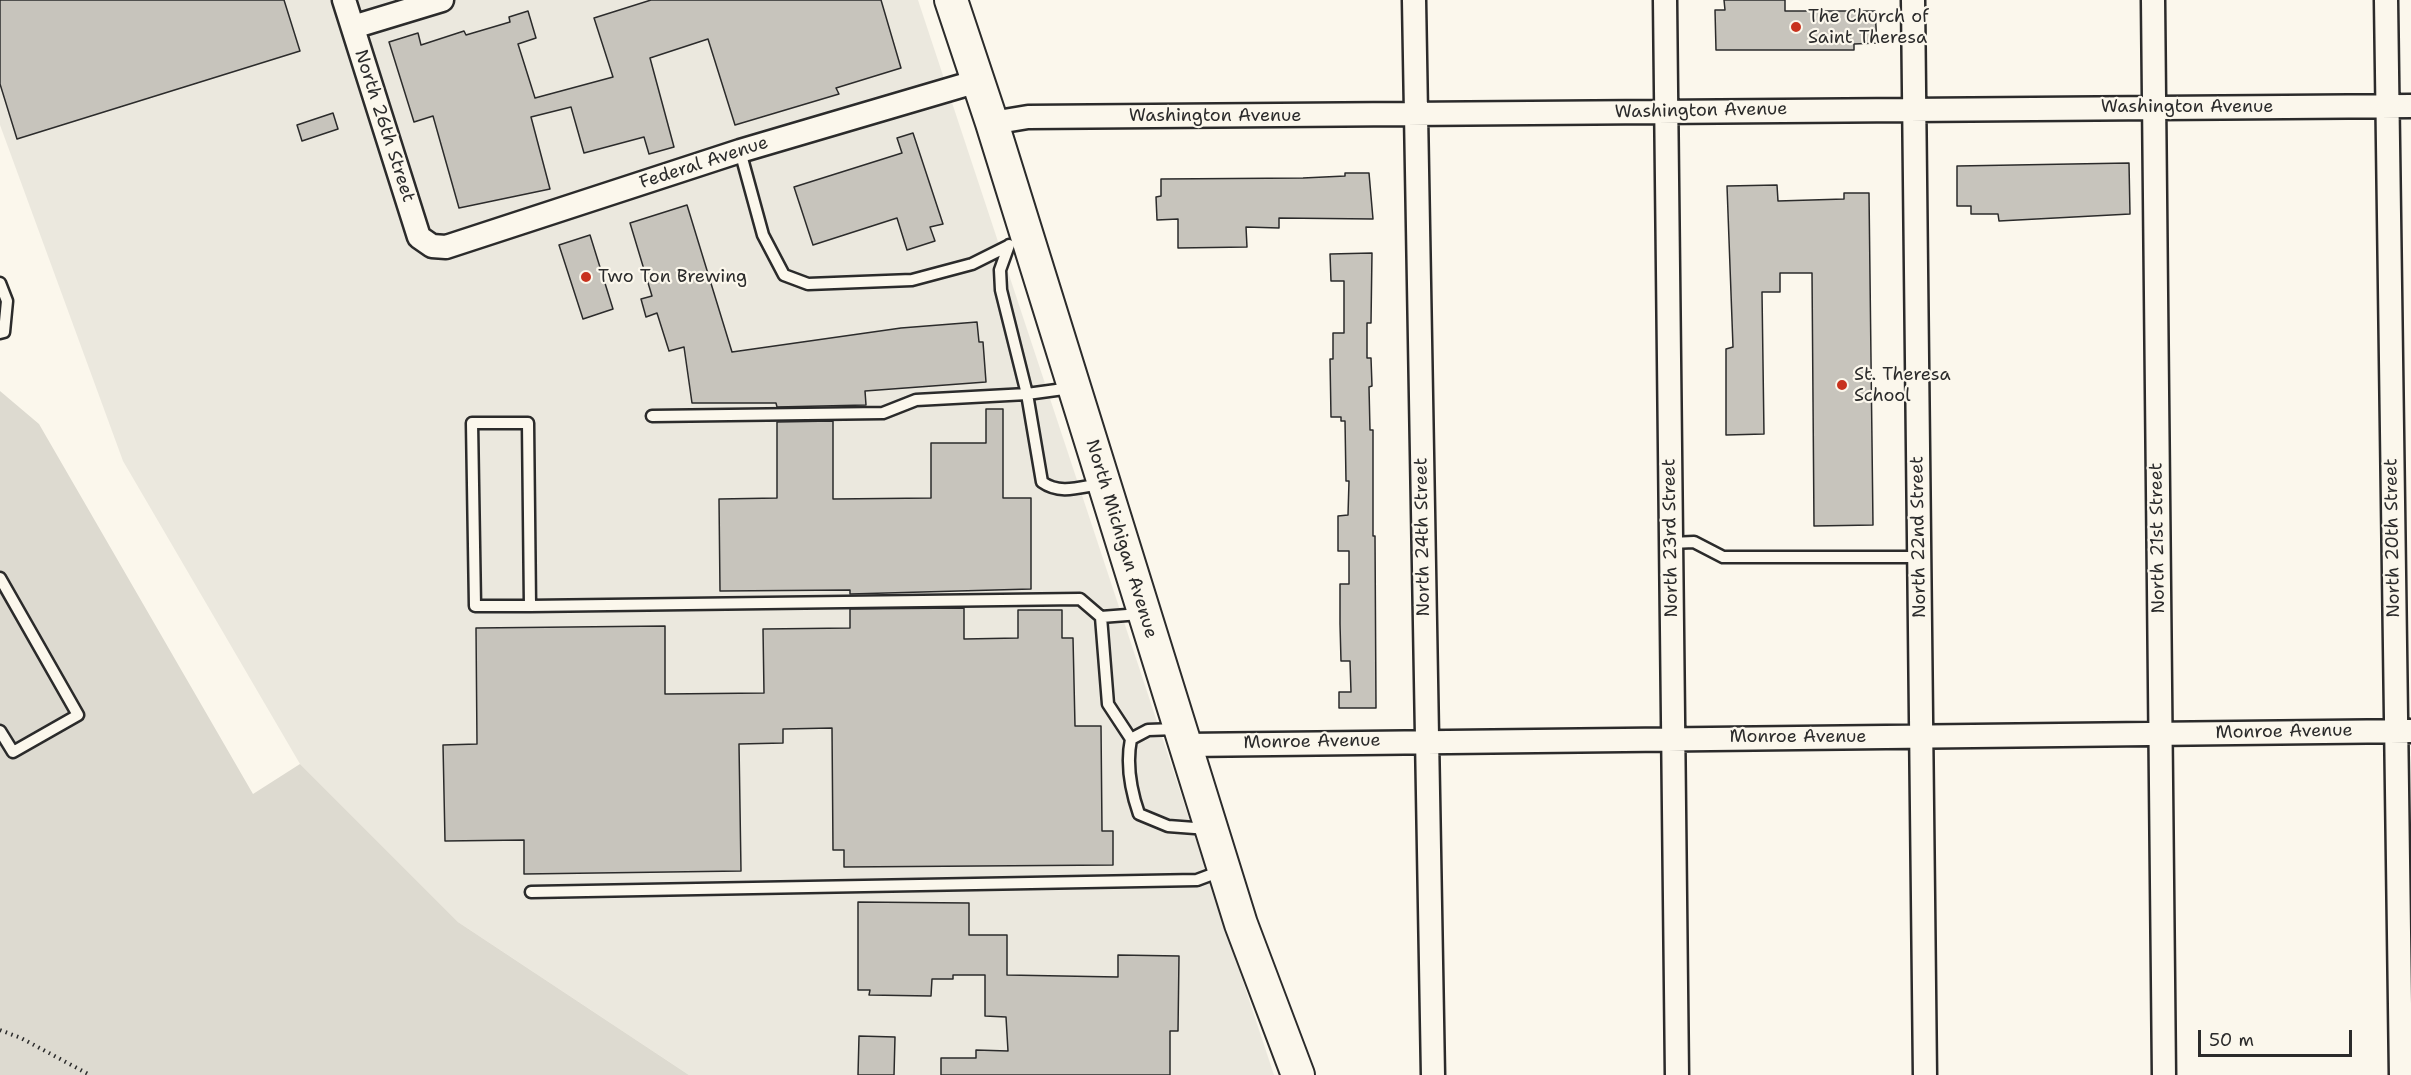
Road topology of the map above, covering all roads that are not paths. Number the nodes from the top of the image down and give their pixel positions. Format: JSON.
{"nodes":[{"id":1,"x":344,"y":0,"type":"edge"},
{"id":2,"x":442,"y":0,"type":"edge"},
{"id":3,"x":951,"y":0,"type":"edge"},
{"id":4,"x":1414,"y":0,"type":"edge"},
{"id":5,"x":1665,"y":0,"type":"edge"},
{"id":6,"x":1913,"y":0,"type":"edge"},
{"id":7,"x":2153,"y":0,"type":"edge"},
{"id":8,"x":2386,"y":0,"type":"edge"},
{"id":9,"x":352,"y":27,"type":"junction"},
{"id":10,"x":978,"y":81,"type":"junction"},
{"id":11,"x":2387,"y":106,"type":"junction"},
{"id":12,"x":2411,"y":106,"type":"edge"},
{"id":13,"x":2154,"y":108,"type":"junction"},
{"id":14,"x":1915,"y":109,"type":"junction"},
{"id":15,"x":1666,"y":112,"type":"junction"},
{"id":16,"x":1416,"y":115,"type":"junction"},
{"id":17,"x":992,"y":123,"type":"junction"},
{"id":18,"x":740,"y":151,"type":"junction"},
{"id":19,"x":1017,"y":239,"type":"junction"},
{"id":20,"x":432,"y":246,"type":"joint"},
{"id":21,"x":0,"y":283,"type":"edge"},
{"id":22,"x":2,"y":332,"type":"edge"},
{"id":23,"x":1074,"y":387,"type":"junction"},
{"id":24,"x":1027,"y":394,"type":"junction"},
{"id":25,"x":652,"y":417,"type":"dead end"},
{"id":26,"x":1104,"y":483,"type":"junction"},
{"id":27,"x":1671,"y":543,"type":"junction"},
{"id":28,"x":1920,"y":557,"type":"junction"},
{"id":29,"x":0,"y":578,"type":"edge"},
{"id":30,"x":530,"y":606,"type":"junction"},
{"id":31,"x":1144,"y":614,"type":"junction"},
{"id":32,"x":1101,"y":617,"type":"junction"},
{"id":33,"x":0,"y":731,"type":"edge"},
{"id":34,"x":2403,"y":731,"type":"edge"},
{"id":35,"x":2160,"y":733,"type":"junction"},
{"id":36,"x":1922,"y":736,"type":"junction"},
{"id":37,"x":1183,"y":737,"type":"junction"},
{"id":38,"x":1673,"y":738,"type":"junction"},
{"id":39,"x":1131,"y":740,"type":"junction"},
{"id":40,"x":1427,"y":740,"type":"junction"},
{"id":41,"x":1211,"y":829,"type":"junction"},
{"id":42,"x":1224,"y":870,"type":"junction"},
{"id":43,"x":531,"y":892,"type":"dead end"},
{"id":44,"x":1299,"y":1075,"type":"edge"},
{"id":45,"x":1433,"y":1075,"type":"edge"},
{"id":46,"x":1677,"y":1075,"type":"edge"},
{"id":47,"x":1925,"y":1075,"type":"edge"},
{"id":48,"x":2164,"y":1075,"type":"edge"},
{"id":49,"x":2401,"y":1075,"type":"edge"}],
"edges":[{"from":1,"to":9,"type":"street","name":"North 26th Street"},
{"from":2,"to":9,"type":"street"},
{"from":3,"to":10,"type":"street","name":"North Michigan Avenue"},
{"from":4,"to":16,"type":"street","name":"North 24th Street"},
{"from":5,"to":15,"type":"street","name":"North 23rd Street"},
{"from":6,"to":14,"type":"street","name":"North 22nd Street"},
{"from":7,"to":13,"type":"street","name":"North 21st Street"},
{"from":8,"to":11,"type":"street","name":"North 20th Street"},
{"from":9,"to":20,"type":"street","name":"North 26th Street"},
{"from":10,"to":17,"type":"street","name":"North Michigan Avenue"},
{"from":10,"to":18,"type":"street","name":"Federal Avenue"},
{"from":11,"to":12,"type":"street","name":"Washington Avenue"},
{"from":11,"to":13,"type":"street","name":"Washington Avenue"},
{"from":11,"to":34,"type":"street","name":"North 20th Street"},
{"from":13,"to":14,"type":"street","name":"Washington Avenue"},
{"from":13,"to":35,"type":"street","name":"North 21st Street"},
{"from":14,"to":15,"type":"street","name":"Washington Avenue"},
{"from":14,"to":28,"type":"street","name":"North 22nd Street"},
{"from":15,"to":16,"type":"street","name":"Washington Avenue"},
{"from":15,"to":27,"type":"street","name":"North 23rd Street"},
{"from":16,"to":17,"type":"street","name":"Washington Avenue"},
{"from":16,"to":40,"type":"street","name":"North 24th Street"},
{"from":17,"to":19,"type":"street","name":"North Michigan Avenue"},
{"from":18,"to":19,"type":"lane"},
{"from":18,"to":20,"type":"street","name":"Federal Avenue"},
{"from":19,"to":23,"type":"street","name":"North Michigan Avenue"},
{"from":19,"to":24,"type":"lane"},
{"from":21,"to":22,"type":"lane"},
{"from":23,"to":24,"type":"lane"},
{"from":23,"to":26,"type":"street","name":"North Michigan Avenue"},
{"from":24,"to":25,"type":"lane"},
{"from":24,"to":26,"type":"lane"},
{"from":26,"to":31,"type":"street","name":"North Michigan Avenue"},
{"from":27,"to":28,"type":"lane"},
{"from":27,"to":38,"type":"street","name":"North 23rd Street"},
{"from":28,"to":36,"type":"street","name":"North 22nd Street"},
{"from":29,"to":33,"type":"lane"},
{"from":30,"to":30,"type":"lane"},
{"from":30,"to":32,"type":"lane"},
{"from":31,"to":32,"type":"lane"},
{"from":31,"to":37,"type":"street","name":"North Michigan Avenue"},
{"from":32,"to":39,"type":"lane"},
{"from":34,"to":35,"type":"street","name":"Monroe Avenue"},
{"from":34,"to":49,"type":"street","name":"North 20th Street"},
{"from":35,"to":36,"type":"street","name":"Monroe Avenue"},
{"from":35,"to":48,"type":"street","name":"North 21st Street"},
{"from":36,"to":38,"type":"street","name":"Monroe Avenue"},
{"from":36,"to":47,"type":"street","name":"North 22nd Street"},
{"from":37,"to":39,"type":"lane"},
{"from":37,"to":40,"type":"street","name":"Monroe Avenue"},
{"from":37,"to":41,"type":"street","name":"North Michigan Avenue"},
{"from":38,"to":40,"type":"street","name":"Monroe Avenue"},
{"from":38,"to":46,"type":"street","name":"North 23rd Street"},
{"from":39,"to":41,"type":"lane"},
{"from":40,"to":45,"type":"street","name":"North 24th Street"},
{"from":41,"to":42,"type":"street","name":"North Michigan Avenue"},
{"from":42,"to":43,"type":"lane"},
{"from":42,"to":44,"type":"street","name":"North Michigan Avenue"}]}
